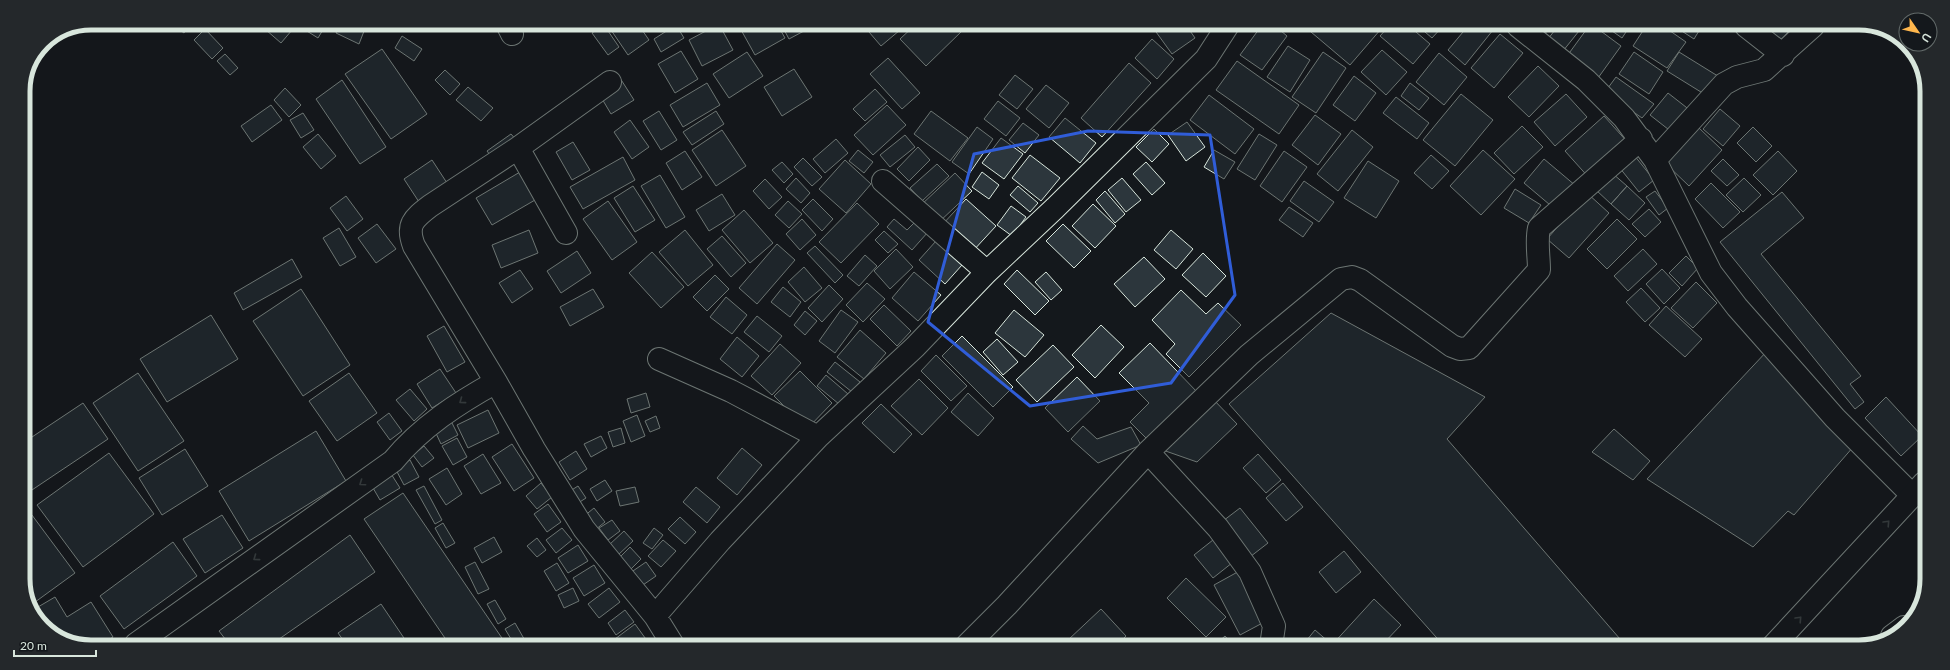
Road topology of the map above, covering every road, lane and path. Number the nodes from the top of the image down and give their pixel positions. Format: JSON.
{"nodes":[{"id":1,"x":1225,"y":30,"type":"edge"},
{"id":2,"x":1523,"y":30,"type":"edge"},
{"id":3,"x":1751,"y":30,"type":"edge"},
{"id":4,"x":1809,"y":30,"type":"edge"},
{"id":5,"x":1782,"y":55,"type":"junction"},
{"id":6,"x":610,"y":82,"type":"dead end"},
{"id":7,"x":1641,"y":139,"type":"junction"},
{"id":8,"x":518,"y":148,"type":"junction"},
{"id":9,"x":1655,"y":160,"type":"junction"},
{"id":10,"x":884,"y":181,"type":"dead end"},
{"id":11,"x":566,"y":233,"type":"dead end"},
{"id":12,"x":987,"y":272,"type":"junction"},
{"id":13,"x":659,"y":359,"type":"dead end"},
{"id":14,"x":496,"y":382,"type":"junction"},
{"id":15,"x":818,"y":437,"type":"junction"},
{"id":16,"x":1148,"y":452,"type":"junction"},
{"id":17,"x":1918,"y":490,"type":"edge"},
{"id":18,"x":655,"y":616,"type":"junction"},
{"id":19,"x":142,"y":640,"type":"edge"},
{"id":20,"x":670,"y":640,"type":"edge"},
{"id":21,"x":972,"y":640,"type":"edge"},
{"id":22,"x":1272,"y":640,"type":"edge"},
{"id":23,"x":1779,"y":640,"type":"edge"}],
"edges":[{"from":1,"to":12,"type":"main road"},
{"from":2,"to":7,"type":"main road"},
{"from":3,"to":5,"type":"main road"},
{"from":4,"to":5,"type":"main road"},
{"from":5,"to":9,"type":"main road"},
{"from":6,"to":8,"type":"main road"},
{"from":7,"to":9,"type":"main road"},
{"from":7,"to":16,"type":"main road"},
{"from":8,"to":11,"type":"main road"},
{"from":8,"to":14,"type":"main road"},
{"from":9,"to":17,"type":"main road"},
{"from":10,"to":12,"type":"main road"},
{"from":12,"to":15,"type":"main road"},
{"from":13,"to":15,"type":"main road"},
{"from":14,"to":18,"type":"main road"},
{"from":14,"to":19,"type":"main road","one_way":true},
{"from":15,"to":18,"type":"main road"},
{"from":16,"to":21,"type":"main road"},
{"from":16,"to":22,"type":"main road"},
{"from":23,"to":17,"type":"main road","one_way":true},
{"from":18,"to":20,"type":"main road"}]}
